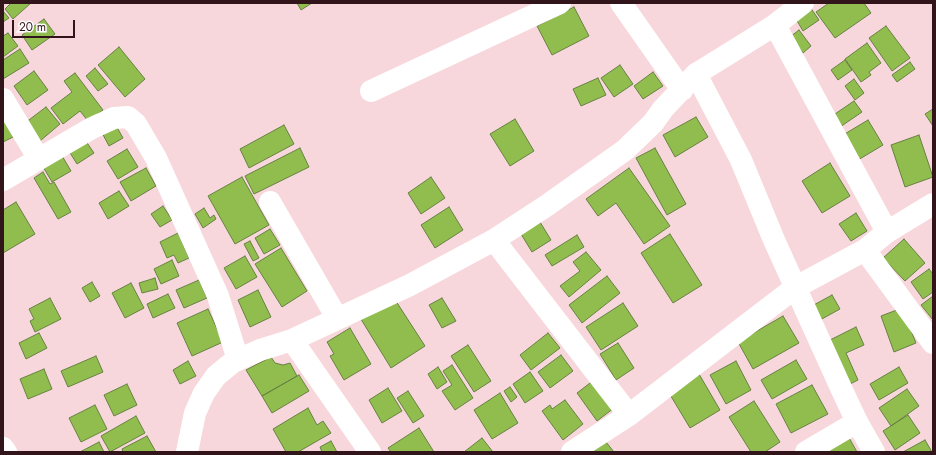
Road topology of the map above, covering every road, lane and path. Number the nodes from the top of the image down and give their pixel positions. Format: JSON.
{"nodes":[{"id":1,"x":560,"y":3,"type":"edge"},
{"id":2,"x":621,"y":3,"type":"edge"},
{"id":3,"x":804,"y":3,"type":"edge"},
{"id":4,"x":775,"y":25,"type":"junction"},
{"id":5,"x":689,"y":82,"type":"junction"},
{"id":6,"x":370,"y":92,"type":"dead end"},
{"id":7,"x":3,"y":99,"type":"edge"},
{"id":8,"x":39,"y":159,"type":"junction"},
{"id":9,"x":3,"y":180,"type":"edge"},
{"id":10,"x":270,"y":202,"type":"dead end"},
{"id":11,"x":933,"y":204,"type":"edge"},
{"id":12,"x":887,"y":232,"type":"junction"},
{"id":13,"x":494,"y":240,"type":"junction"},
{"id":14,"x":865,"y":250,"type":"junction"},
{"id":15,"x":796,"y":287,"type":"junction"},
{"id":16,"x":337,"y":318,"type":"junction"},
{"id":17,"x":292,"y":340,"type":"junction"},
{"id":18,"x":933,"y":343,"type":"edge"},
{"id":19,"x":238,"y":360,"type":"junction"},
{"id":20,"x":629,"y":415,"type":"junction"},
{"id":21,"x":857,"y":422,"type":"junction"},
{"id":22,"x":3,"y":448,"type":"edge"},
{"id":23,"x":6,"y":452,"type":"edge"},
{"id":24,"x":187,"y":452,"type":"edge"},
{"id":25,"x":370,"y":452,"type":"edge"},
{"id":26,"x":572,"y":452,"type":"edge"},
{"id":27,"x":806,"y":452,"type":"edge"},
{"id":28,"x":874,"y":452,"type":"edge"}],
"edges":[{"from":1,"to":6,"type":"street"},
{"from":2,"to":5,"type":"street"},
{"from":3,"to":4,"type":"street"},
{"from":4,"to":5,"type":"street"},
{"from":4,"to":12,"type":"street"},
{"from":5,"to":13,"type":"street"},
{"from":5,"to":15,"type":"street"},
{"from":7,"to":8,"type":"street"},
{"from":8,"to":9,"type":"street"},
{"from":8,"to":19,"type":"street"},
{"from":10,"to":16,"type":"street"},
{"from":11,"to":12,"type":"street"},
{"from":12,"to":14,"type":"street"},
{"from":13,"to":16,"type":"street"},
{"from":13,"to":20,"type":"street"},
{"from":14,"to":15,"type":"street"},
{"from":14,"to":18,"type":"street"},
{"from":15,"to":20,"type":"street"},
{"from":15,"to":21,"type":"street"},
{"from":16,"to":17,"type":"street"},
{"from":17,"to":19,"type":"street"},
{"from":17,"to":25,"type":"street"},
{"from":19,"to":24,"type":"street"},
{"from":20,"to":26,"type":"street"},
{"from":21,"to":27,"type":"street"},
{"from":21,"to":28,"type":"street"},
{"from":22,"to":23,"type":"street"}]}
